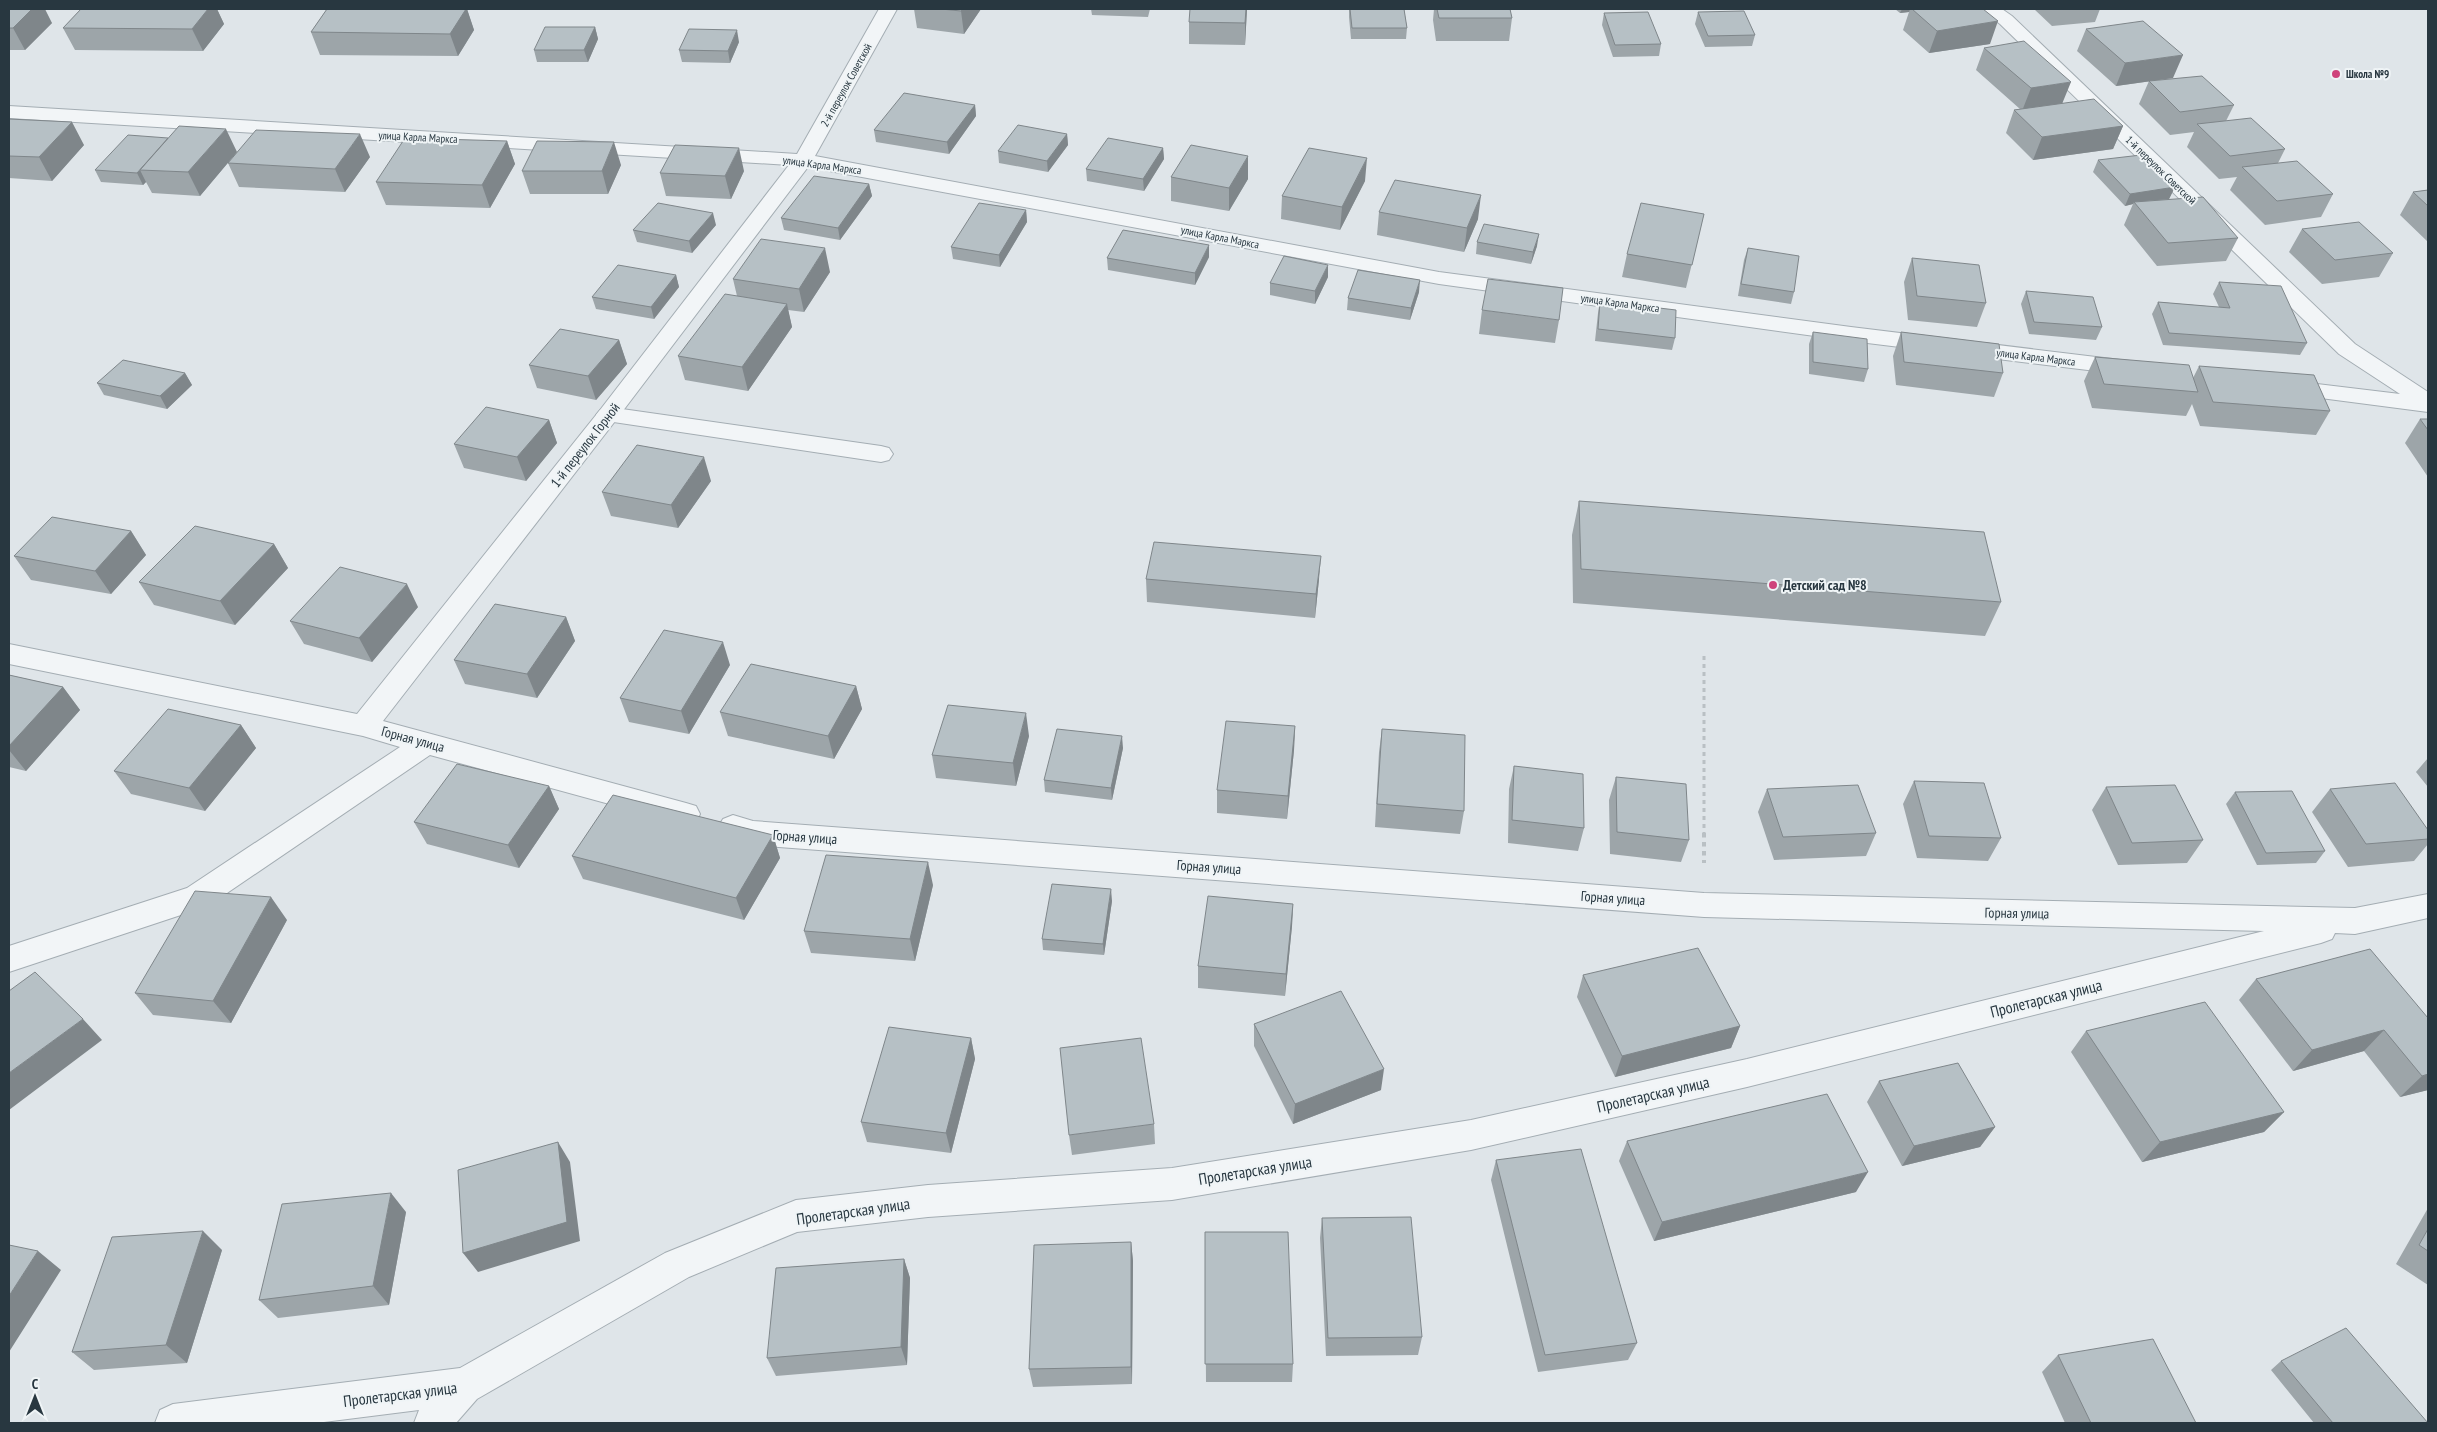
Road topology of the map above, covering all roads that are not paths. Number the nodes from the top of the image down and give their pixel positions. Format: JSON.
{"nodes":[{"id":1,"x":888,"y":9,"type":"edge"},
{"id":2,"x":1990,"y":9,"type":"edge"},
{"id":3,"x":9,"y":112,"type":"edge"},
{"id":4,"x":803,"y":160,"type":"junction"},
{"id":5,"x":2145,"y":370,"type":"edge"},
{"id":6,"x":2262,"y":385,"type":"edge"},
{"id":7,"x":2428,"y":404,"type":"edge"},
{"id":8,"x":608,"y":415,"type":"junction"},
{"id":9,"x":881,"y":454,"type":"dead end"},
{"id":10,"x":9,"y":654,"type":"edge"},
{"id":11,"x":363,"y":726,"type":"junction"},
{"id":12,"x":427,"y":743,"type":"junction"},
{"id":13,"x":2428,"y":906,"type":"edge"},
{"id":14,"x":2355,"y":921,"type":"junction"},
{"id":15,"x":9,"y":959,"type":"edge"},
{"id":16,"x":464,"y":1386,"type":"junction"},
{"id":17,"x":173,"y":1423,"type":"edge"},
{"id":18,"x":432,"y":1423,"type":"edge"}],
"edges":[{"from":1,"to":4,"type":"street","name":"2-й переулок Советской"},
{"from":2,"to":7,"type":"street","name":"1-й переулок Советской"},
{"from":3,"to":4,"type":"street","name":"улица Карла Маркса"},
{"from":4,"to":5,"type":"street","name":"улица Карла Маркса"},
{"from":4,"to":8,"type":"street","name":"1-й переулок Горной"},
{"from":6,"to":7,"type":"street"},
{"from":8,"to":9,"type":"street"},
{"from":8,"to":11,"type":"street","name":"1-й переулок Горной"},
{"from":10,"to":11,"type":"street","name":"Горная улица"},
{"from":11,"to":12,"type":"street","name":"Горная улица"},
{"from":12,"to":14,"type":"street","name":"Горная улица"},
{"from":12,"to":15,"type":"street"},
{"from":13,"to":14,"type":"street","name":"Горная улица"},
{"from":14,"to":16,"type":"street","name":"Пролетарская улица"},
{"from":16,"to":17,"type":"street","name":"Пролетарская улица"},
{"from":16,"to":18,"type":"street"}]}
